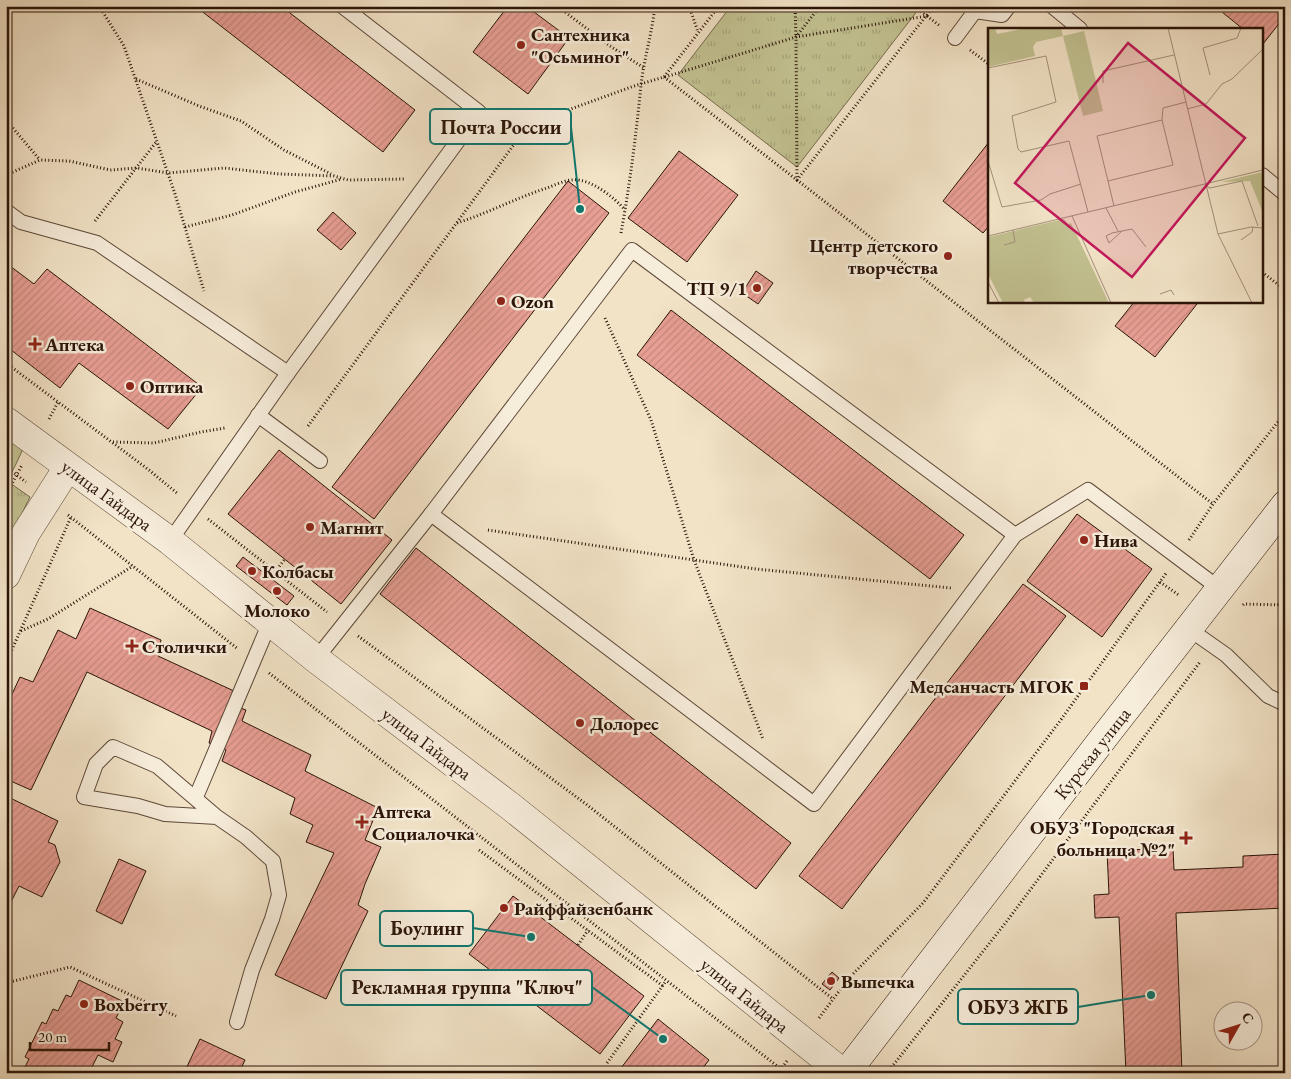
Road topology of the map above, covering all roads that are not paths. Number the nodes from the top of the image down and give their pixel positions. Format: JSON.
{"nodes":[{"id":1,"x":342,"y":6,"type":"edge"},
{"id":2,"x":1008,"y":6,"type":"edge"},
{"id":3,"x":1052,"y":6,"type":"edge"},
{"id":4,"x":1079,"y":28,"type":"edge"},
{"id":5,"x":955,"y":38,"type":"dead end"},
{"id":6,"x":1264,"y":177,"type":"edge"},
{"id":7,"x":1285,"y":194,"type":"edge"},
{"id":8,"x":6,"y":211,"type":"edge"},
{"id":9,"x":288,"y":374,"type":"junction"},
{"id":10,"x":255,"y":420,"type":"junction"},
{"id":11,"x":6,"y":421,"type":"edge"},
{"id":12,"x":320,"y":461,"type":"dead end"},
{"id":13,"x":68,"y":467,"type":"junction"},
{"id":14,"x":1285,"y":505,"type":"edge"},
{"id":15,"x":431,"y":514,"type":"junction"},
{"id":16,"x":1015,"y":534,"type":"junction"},
{"id":17,"x":170,"y":541,"type":"junction"},
{"id":18,"x":6,"y":575,"type":"edge"},
{"id":19,"x":1220,"y":589,"type":"junction"},
{"id":20,"x":270,"y":622,"type":"junction"},
{"id":21,"x":1189,"y":629,"type":"junction"},
{"id":22,"x":316,"y":659,"type":"junction"},
{"id":23,"x":1285,"y":704,"type":"edge"},
{"id":24,"x":196,"y":797,"type":"junction"},
{"id":25,"x":217,"y":817,"type":"junction"},
{"id":26,"x":237,"y":1022,"type":"dead end"},
{"id":27,"x":842,"y":1073,"type":"edge"},
{"id":28,"x":846,"y":1073,"type":"edge"}],
"edges":[{"from":1,"to":9,"type":"lane"},
{"from":2,"to":5,"type":"lane"},
{"from":3,"to":4,"type":"lane"},
{"from":6,"to":7,"type":"lane"},
{"from":8,"to":9,"type":"lane"},
{"from":9,"to":10,"type":"lane"},
{"from":10,"to":12,"type":"lane"},
{"from":10,"to":17,"type":"lane"},
{"from":11,"to":13,"type":"street","name":"улица Гайдара"},
{"from":13,"to":17,"type":"street","name":"улица Гайдара"},
{"from":13,"to":18,"type":"street"},
{"from":14,"to":19,"type":"street","name":"Курская улица"},
{"from":15,"to":16,"type":"lane"},
{"from":15,"to":16,"type":"lane"},
{"from":15,"to":22,"type":"lane"},
{"from":16,"to":19,"type":"lane"},
{"from":17,"to":20,"type":"street","name":"улица Гайдара"},
{"from":19,"to":21,"type":"street","name":"Курская улица"},
{"from":20,"to":22,"type":"street","name":"улица Гайдара"},
{"from":20,"to":24,"type":"lane"},
{"from":21,"to":23,"type":"lane"},
{"from":21,"to":28,"type":"street","name":"Курская улица"},
{"from":22,"to":27,"type":"street","name":"улица Гайдара"},
{"from":24,"to":25,"type":"lane"},
{"from":24,"to":25,"type":"lane"},
{"from":25,"to":26,"type":"lane"}]}
